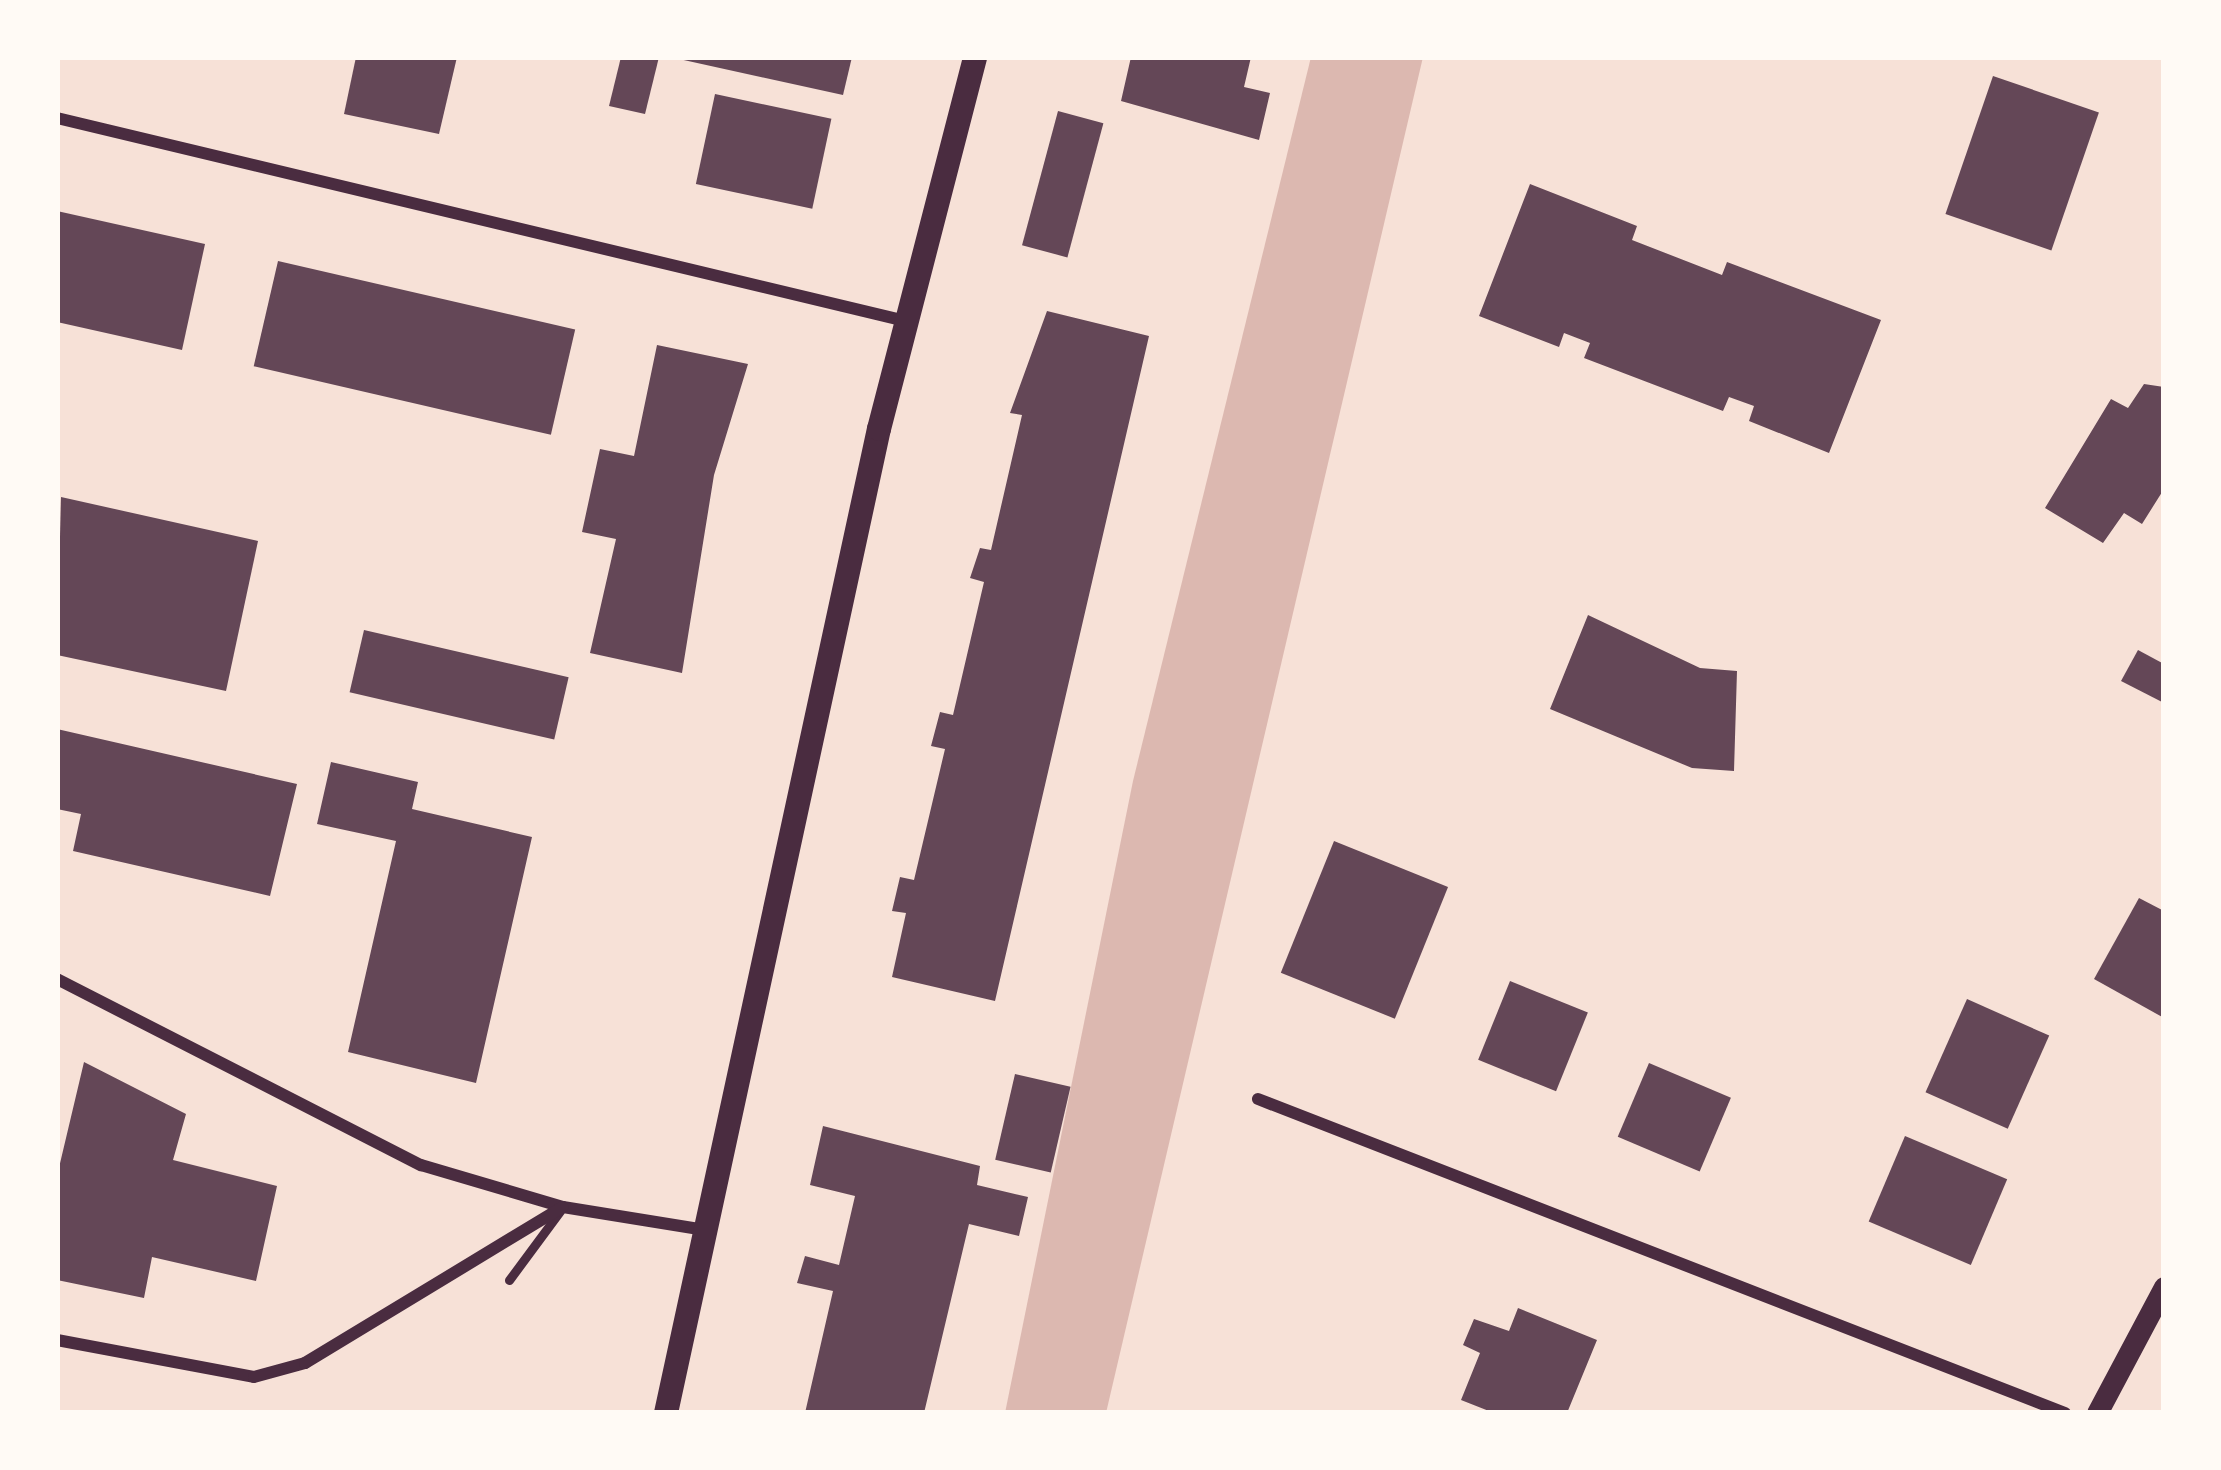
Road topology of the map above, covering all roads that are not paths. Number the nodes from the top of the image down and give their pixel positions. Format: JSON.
{"nodes":[{"id":1,"x":975,"y":57,"type":"edge"},
{"id":2,"x":57,"y":118,"type":"edge"},
{"id":3,"x":906,"y":321,"type":"junction"},
{"id":4,"x":57,"y":979,"type":"edge"},
{"id":5,"x":1258,"y":1099,"type":"dead end"},
{"id":6,"x":563,"y":1207,"type":"junction"},
{"id":7,"x":706,"y":1231,"type":"junction"},
{"id":8,"x":509,"y":1280,"type":"dead end"},
{"id":9,"x":2164,"y":1287,"type":"edge"},
{"id":10,"x":57,"y":1340,"type":"edge"},
{"id":11,"x":666,"y":1413,"type":"edge"},
{"id":12,"x":2066,"y":1413,"type":"edge"},
{"id":13,"x":2097,"y":1413,"type":"edge"}],
"edges":[{"from":1,"to":3,"type":"main road"},
{"from":2,"to":3,"type":"street"},
{"from":3,"to":7,"type":"main road"},
{"from":4,"to":6,"type":"street"},
{"from":5,"to":12,"type":"street"},
{"from":6,"to":7,"type":"street"},
{"from":6,"to":8,"type":"lane"},
{"from":6,"to":10,"type":"street"},
{"from":7,"to":11,"type":"main road"},
{"from":9,"to":13,"type":"street"}]}
